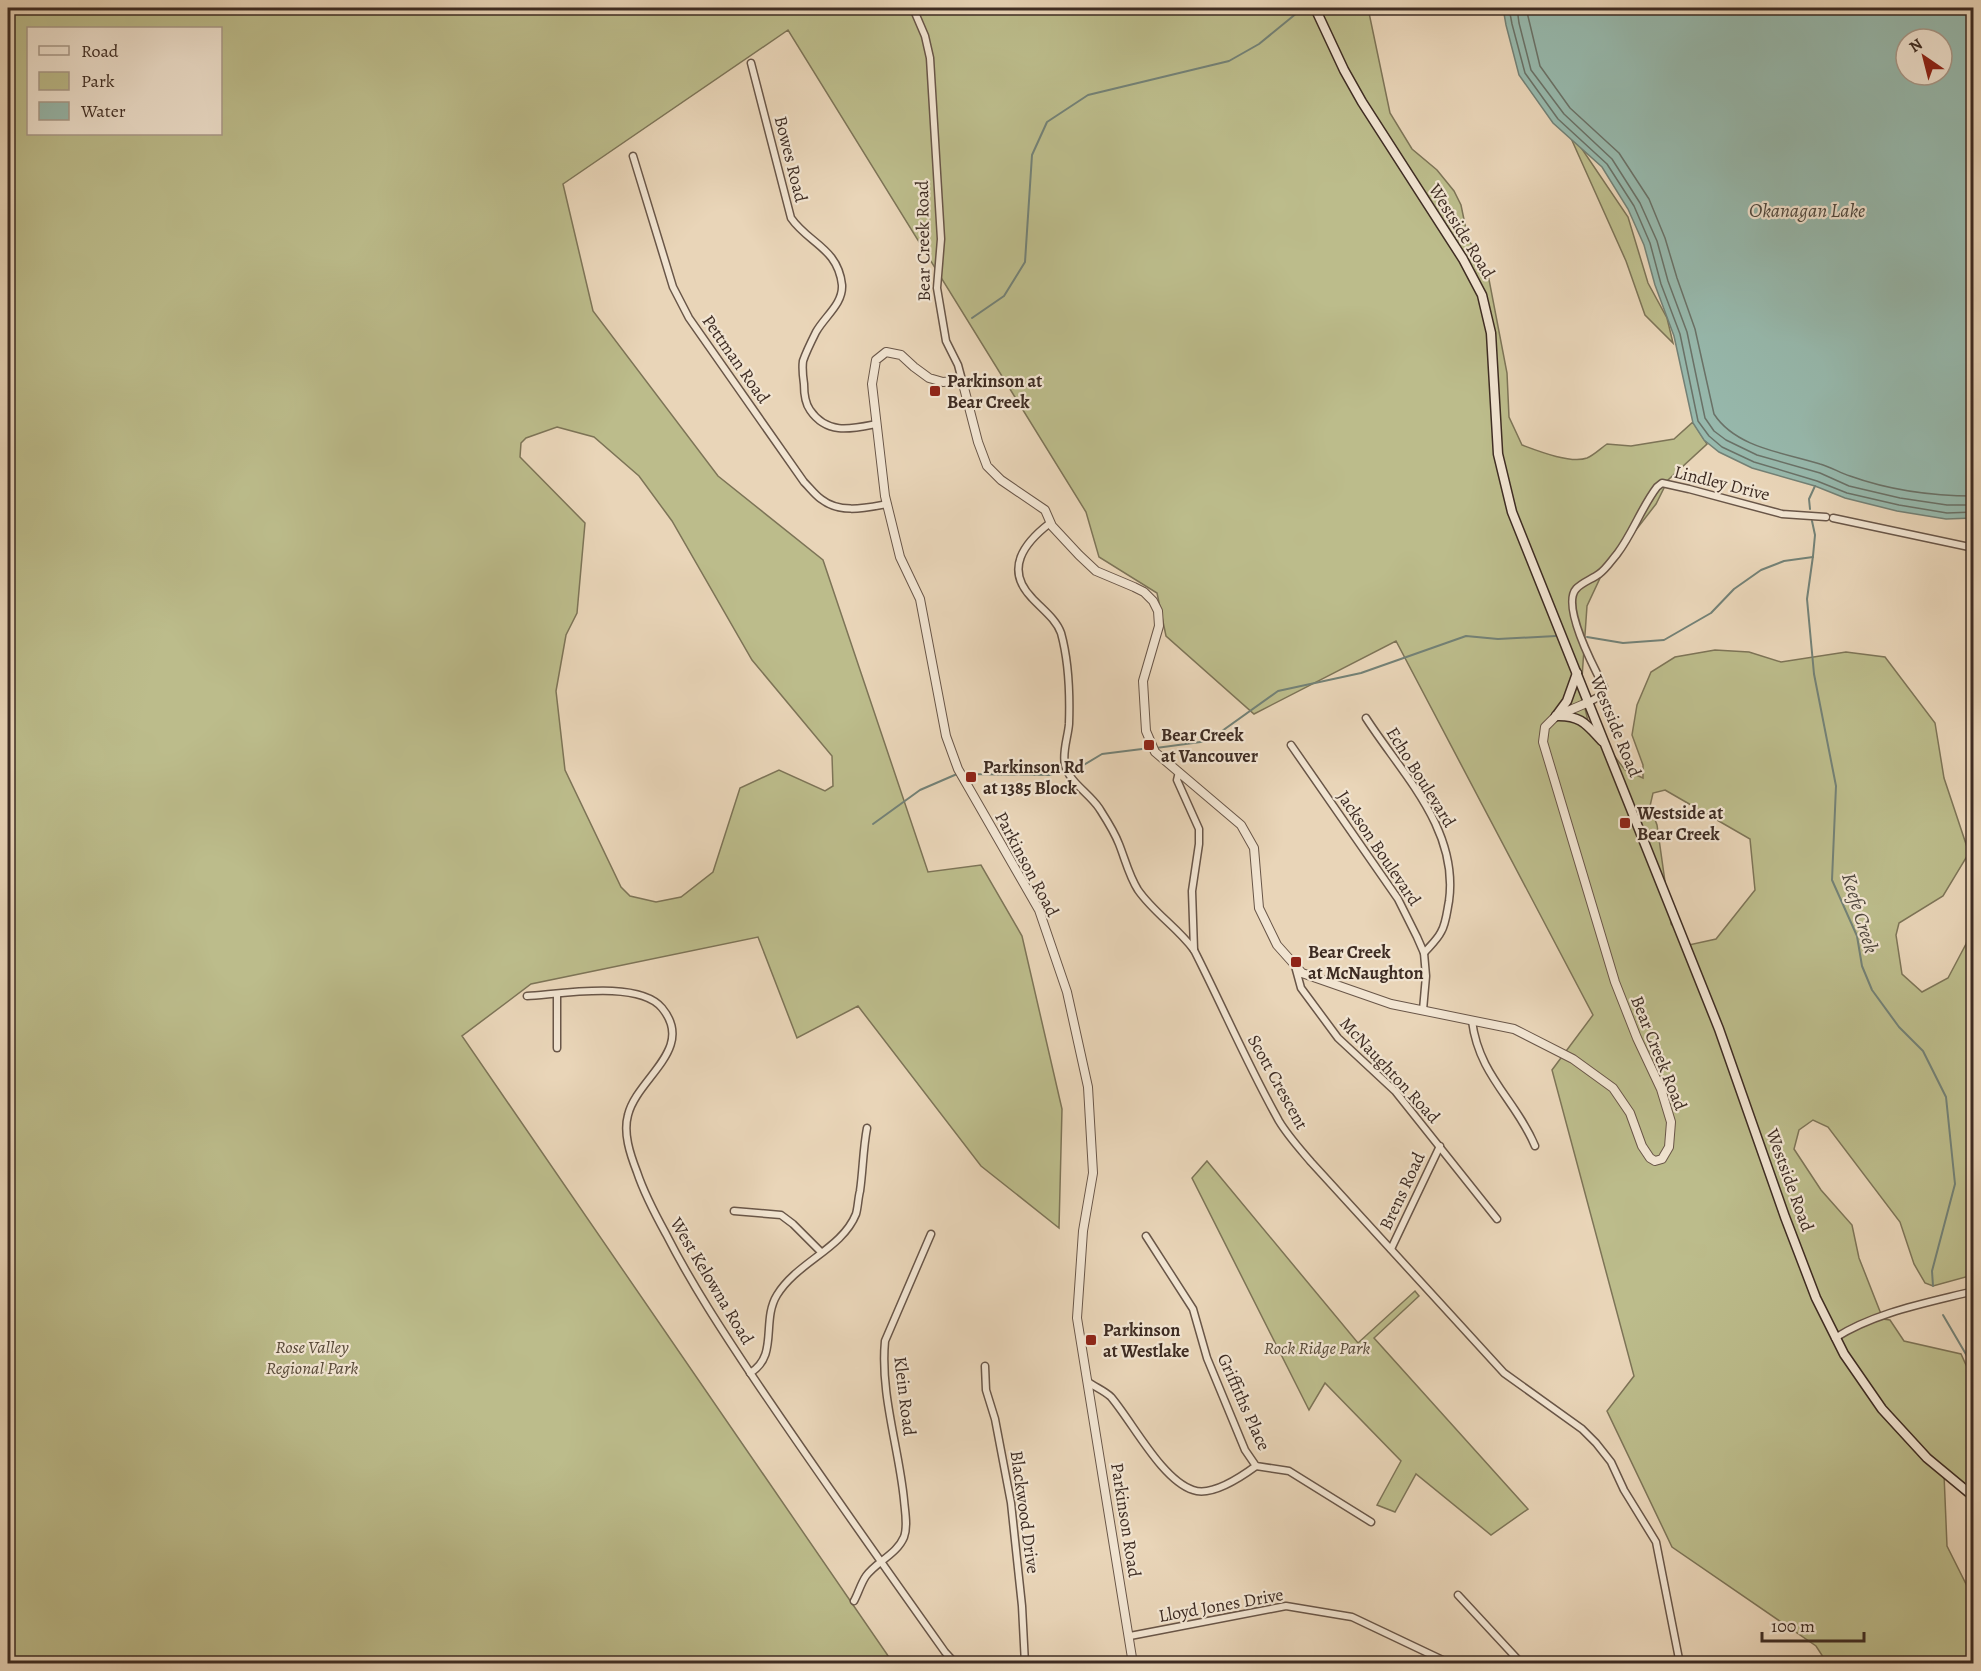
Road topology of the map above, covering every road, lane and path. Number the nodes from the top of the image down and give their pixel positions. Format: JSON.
{"nodes":[{"id":1,"x":913,"y":8,"type":"edge"},
{"id":2,"x":1315,"y":8,"type":"edge"},
{"id":3,"x":751,"y":63,"type":"dead end"},
{"id":4,"x":633,"y":156,"type":"dead end"},
{"id":5,"x":962,"y":380,"type":"junction"},
{"id":6,"x":876,"y":424,"type":"junction"},
{"id":7,"x":887,"y":504,"type":"junction"},
{"id":8,"x":1050,"y":523,"type":"junction"},
{"id":9,"x":1974,"y":548,"type":"edge"},
{"id":10,"x":1577,"y":673,"type":"junction"},
{"id":11,"x":1589,"y":702,"type":"junction"},
{"id":12,"x":1556,"y":716,"type":"junction"},
{"id":13,"x":1366,"y":718,"type":"dead end"},
{"id":14,"x":1291,"y":745,"type":"dead end"},
{"id":15,"x":1607,"y":746,"type":"junction"},
{"id":16,"x":1179,"y":772,"type":"junction"},
{"id":17,"x":1194,"y":950,"type":"junction"},
{"id":18,"x":1424,"y":953,"type":"junction"},
{"id":19,"x":1295,"y":965,"type":"junction"},
{"id":20,"x":557,"y":994,"type":"junction"},
{"id":21,"x":526,"y":996,"type":"dead end"},
{"id":22,"x":1424,"y":1010,"type":"junction"},
{"id":23,"x":1472,"y":1021,"type":"junction"},
{"id":24,"x":557,"y":1048,"type":"dead end"},
{"id":25,"x":867,"y":1128,"type":"dead end"},
{"id":26,"x":1440,"y":1146,"type":"junction"},
{"id":27,"x":1535,"y":1146,"type":"dead end"},
{"id":28,"x":734,"y":1211,"type":"dead end"},
{"id":29,"x":1497,"y":1219,"type":"dead end"},
{"id":30,"x":931,"y":1234,"type":"dead end"},
{"id":31,"x":1146,"y":1236,"type":"dead end"},
{"id":32,"x":1391,"y":1249,"type":"junction"},
{"id":33,"x":821,"y":1252,"type":"junction"},
{"id":34,"x":1974,"y":1291,"type":"edge"},
{"id":35,"x":1835,"y":1338,"type":"junction"},
{"id":36,"x":985,"y":1366,"type":"dead end"},
{"id":37,"x":750,"y":1373,"type":"junction"},
{"id":38,"x":1088,"y":1382,"type":"junction"},
{"id":39,"x":1256,"y":1466,"type":"junction"},
{"id":40,"x":1974,"y":1497,"type":"edge"},
{"id":41,"x":1371,"y":1522,"type":"dead end"},
{"id":42,"x":881,"y":1561,"type":"junction"},
{"id":43,"x":1458,"y":1595,"type":"dead end"},
{"id":44,"x":854,"y":1602,"type":"dead end"},
{"id":45,"x":1130,"y":1636,"type":"junction"},
{"id":46,"x":956,"y":1664,"type":"edge"},
{"id":47,"x":1025,"y":1664,"type":"edge"},
{"id":48,"x":1133,"y":1664,"type":"edge"},
{"id":49,"x":1451,"y":1664,"type":"edge"},
{"id":50,"x":1522,"y":1664,"type":"edge"},
{"id":51,"x":1680,"y":1664,"type":"edge"}],
"edges":[{"from":1,"to":5,"type":"street","name":"Bear Creek Road"},
{"from":2,"to":10,"type":"main road","name":"Westside Road"},
{"from":3,"to":6,"type":"street","name":"Bowes Road"},
{"from":4,"to":7,"type":"street","name":"Pettman Road"},
{"from":5,"to":6,"type":"street","name":"Parkinson Road"},
{"from":5,"to":8,"type":"street","name":"Bear Creek Road"},
{"from":6,"to":7,"type":"street","name":"Parkinson Road"},
{"from":7,"to":38,"type":"street","name":"Parkinson Road"},
{"from":8,"to":16,"type":"street","name":"Bear Creek Road"},
{"from":8,"to":17,"type":"street","name":"Scott Crescent"},
{"from":9,"to":11,"type":"street","name":"Lindley Drive"},
{"from":10,"to":11,"type":"main road","name":"Westside Road"},
{"from":10,"to":12,"type":"main road"},
{"from":11,"to":12,"type":"street"},
{"from":11,"to":15,"type":"main road","name":"Westside Road"},
{"from":12,"to":15,"type":"main road"},
{"from":12,"to":23,"type":"street","name":"Bear Creek Road"},
{"from":13,"to":18,"type":"street","name":"Echo Boulevard"},
{"from":14,"to":18,"type":"street","name":"Jackson Boulevard"},
{"from":15,"to":35,"type":"main road","name":"Westside Road"},
{"from":16,"to":17,"type":"street"},
{"from":16,"to":19,"type":"street","name":"Bear Creek Road"},
{"from":17,"to":32,"type":"street","name":"Scott Crescent"},
{"from":18,"to":22,"type":"street","name":"Jackson Boulevard"},
{"from":19,"to":22,"type":"street","name":"Bear Creek Road"},
{"from":19,"to":26,"type":"street","name":"McNaughton Road"},
{"from":20,"to":21,"type":"street","name":"West Kelowna Road"},
{"from":20,"to":24,"type":"street"},
{"from":20,"to":37,"type":"street","name":"West Kelowna Road"},
{"from":22,"to":23,"type":"street","name":"Bear Creek Road"},
{"from":23,"to":27,"type":"street"},
{"from":25,"to":33,"type":"street"},
{"from":26,"to":29,"type":"street","name":"McNaughton Road"},
{"from":26,"to":32,"type":"street","name":"Brens Road"},
{"from":28,"to":33,"type":"street"},
{"from":30,"to":42,"type":"street","name":"Klein Road"},
{"from":31,"to":39,"type":"street","name":"Griffiths Place"},
{"from":32,"to":51,"type":"street","name":"Scott Crescent"},
{"from":33,"to":37,"type":"street"},
{"from":34,"to":35,"type":"street"},
{"from":35,"to":40,"type":"main road","name":"Westside Road"},
{"from":36,"to":47,"type":"street","name":"Blackwood Drive"},
{"from":37,"to":42,"type":"street","name":"West Kelowna Road"},
{"from":38,"to":39,"type":"street","name":"Parkinson Road"},
{"from":38,"to":45,"type":"street","name":"Parkinson Road"},
{"from":39,"to":41,"type":"street","name":"Griffiths Place"},
{"from":42,"to":44,"type":"street","name":"Klein Road"},
{"from":42,"to":46,"type":"street","name":"West Kelowna Road"},
{"from":43,"to":50,"type":"street"},
{"from":45,"to":48,"type":"street","name":"Parkinson Road"},
{"from":45,"to":49,"type":"street","name":"Lloyd Jones Drive"}]}
